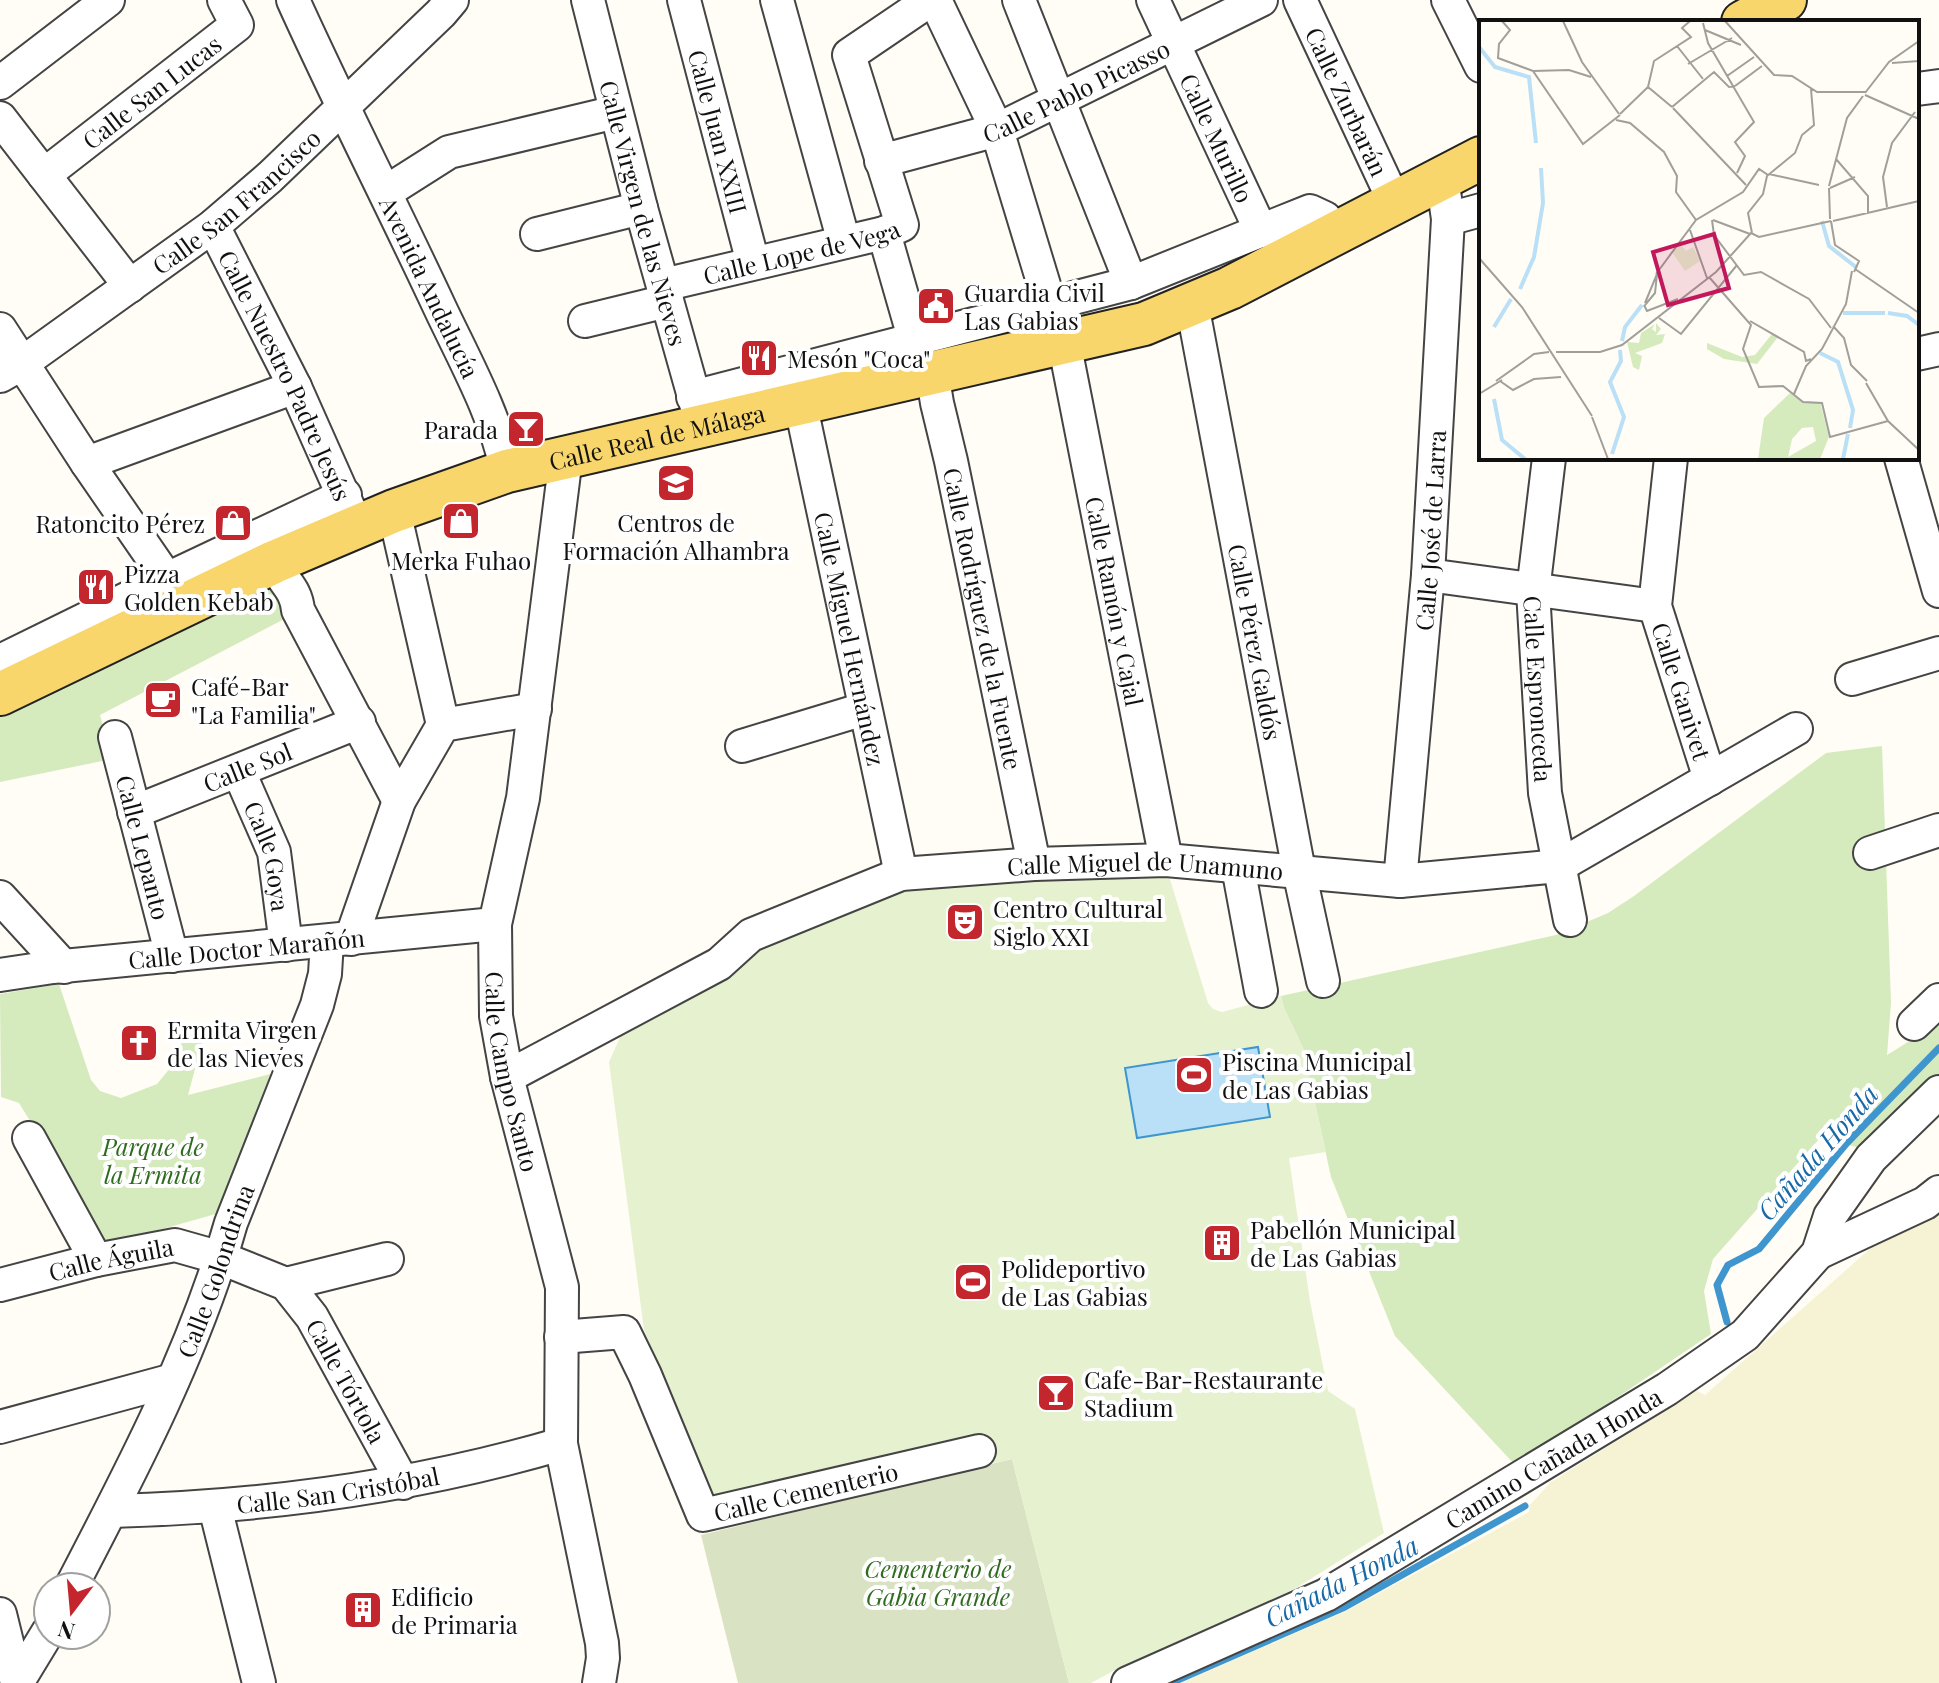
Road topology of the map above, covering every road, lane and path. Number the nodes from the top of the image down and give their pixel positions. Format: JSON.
{"nodes":[{"id":1,"x":108,"y":0,"type":"edge"},
{"id":2,"x":224,"y":0,"type":"edge"},
{"id":3,"x":293,"y":0,"type":"edge"},
{"id":4,"x":588,"y":0,"type":"edge"},
{"id":5,"x":684,"y":0,"type":"edge"},
{"id":6,"x":777,"y":0,"type":"edge"},
{"id":7,"x":932,"y":0,"type":"edge"},
{"id":8,"x":1019,"y":0,"type":"edge"},
{"id":9,"x":1153,"y":0,"type":"edge"},
{"id":10,"x":1261,"y":0,"type":"edge"},
{"id":11,"x":1300,"y":0,"type":"edge"},
{"id":12,"x":1448,"y":0,"type":"edge"},
{"id":13,"x":443,"y":4,"type":"edge"},
{"id":14,"x":1171,"y":44,"type":"junction"},
{"id":15,"x":1479,"y":62,"type":"edge"},
{"id":16,"x":0,"y":83,"type":"edge"},
{"id":17,"x":1939,"y":86,"type":"edge"},
{"id":18,"x":1919,"y":89,"type":"edge"},
{"id":19,"x":1058,"y":98,"type":"junction"},
{"id":20,"x":342,"y":109,"type":"junction"},
{"id":21,"x":616,"y":112,"type":"junction"},
{"id":22,"x":0,"y":118,"type":"edge"},
{"id":23,"x":997,"y":130,"type":"junction"},
{"id":24,"x":1479,"y":159,"type":"edge"},
{"id":25,"x":881,"y":161,"type":"junction"},
{"id":26,"x":44,"y":175,"type":"junction"},
{"id":27,"x":1442,"y":178,"type":"junction"},
{"id":28,"x":386,"y":192,"type":"junction"},
{"id":29,"x":1395,"y":203,"type":"junction"},
{"id":30,"x":641,"y":208,"type":"junction"},
{"id":31,"x":1479,"y":211,"type":"edge"},
{"id":32,"x":1448,"y":219,"type":"junction"},
{"id":33,"x":213,"y":226,"type":"junction"},
{"id":34,"x":1261,"y":231,"type":"junction"},
{"id":35,"x":884,"y":233,"type":"junction"},
{"id":36,"x":537,"y":234,"type":"dead end"},
{"id":37,"x":1331,"y":235,"type":"junction"},
{"id":38,"x":844,"y":242,"type":"junction"},
{"id":39,"x":753,"y":263,"type":"junction"},
{"id":40,"x":1131,"y":283,"type":"junction"},
{"id":41,"x":130,"y":286,"type":"junction"},
{"id":42,"x":665,"y":293,"type":"junction"},
{"id":43,"x":1192,"y":304,"type":"junction"},
{"id":44,"x":585,"y":321,"type":"dead end"},
{"id":45,"x":1057,"y":323,"type":"junction"},
{"id":46,"x":0,"y":329,"type":"edge"},
{"id":47,"x":1939,"y":349,"type":"edge"},
{"id":48,"x":1919,"y":354,"type":"edge"},
{"id":49,"x":924,"y":357,"type":"junction"},
{"id":50,"x":11,"y":370,"type":"edge"},
{"id":51,"x":295,"y":387,"type":"junction"},
{"id":52,"x":800,"y":402,"type":"junction"},
{"id":53,"x":698,"y":412,"type":"junction"},
{"id":54,"x":566,"y":457,"type":"junction"},
{"id":55,"x":1549,"y":460,"type":"edge"},
{"id":56,"x":1671,"y":460,"type":"edge"},
{"id":57,"x":1902,"y":460,"type":"edge"},
{"id":58,"x":87,"y":463,"type":"junction"},
{"id":59,"x":507,"y":471,"type":"junction"},
{"id":60,"x":366,"y":511,"type":"junction"},
{"id":61,"x":274,"y":562,"type":"junction"},
{"id":62,"x":1428,"y":575,"type":"junction"},
{"id":63,"x":167,"y":579,"type":"junction"},
{"id":64,"x":1533,"y":591,"type":"junction"},
{"id":65,"x":1939,"y":591,"type":"edge"},
{"id":66,"x":1655,"y":606,"type":"junction"},
{"id":67,"x":1939,"y":653,"type":"edge"},
{"id":68,"x":0,"y":661,"type":"edge"},
{"id":69,"x":1852,"y":679,"type":"dead end"},
{"id":70,"x":0,"y":694,"type":"edge"},
{"id":71,"x":535,"y":709,"type":"junction"},
{"id":72,"x":864,"y":709,"type":"junction"},
{"id":73,"x":359,"y":722,"type":"junction"},
{"id":74,"x":443,"y":725,"type":"junction"},
{"id":75,"x":1796,"y":729,"type":"dead end"},
{"id":76,"x":115,"y":737,"type":"dead end"},
{"id":77,"x":742,"y":746,"type":"dead end"},
{"id":78,"x":239,"y":772,"type":"junction"},
{"id":79,"x":1710,"y":779,"type":"junction"},
{"id":80,"x":399,"y":801,"type":"junction"},
{"id":81,"x":134,"y":812,"type":"junction"},
{"id":82,"x":1939,"y":830,"type":"edge"},
{"id":83,"x":1870,"y":853,"type":"dead end"},
{"id":84,"x":1166,"y":860,"type":"junction"},
{"id":85,"x":1034,"y":864,"type":"junction"},
{"id":86,"x":1559,"y":866,"type":"junction"},
{"id":87,"x":1238,"y":867,"type":"junction"},
{"id":88,"x":1299,"y":871,"type":"junction"},
{"id":89,"x":901,"y":874,"type":"junction"},
{"id":90,"x":1400,"y":881,"type":"junction"},
{"id":91,"x":0,"y":897,"type":"edge"},
{"id":92,"x":1570,"y":920,"type":"dead end"},
{"id":93,"x":495,"y":924,"type":"junction"},
{"id":94,"x":339,"y":940,"type":"junction"},
{"id":95,"x":286,"y":945,"type":"junction"},
{"id":96,"x":172,"y":956,"type":"junction"},
{"id":97,"x":64,"y":967,"type":"junction"},
{"id":98,"x":0,"y":975,"type":"edge"},
{"id":99,"x":1323,"y":981,"type":"dead end"},
{"id":100,"x":1261,"y":991,"type":"dead end"},
{"id":101,"x":1939,"y":1000,"type":"edge"},
{"id":102,"x":1914,"y":1024,"type":"dead end"},
{"id":103,"x":507,"y":1077,"type":"junction"},
{"id":104,"x":1939,"y":1092,"type":"edge"},
{"id":105,"x":29,"y":1138,"type":"dead end"},
{"id":106,"x":1939,"y":1192,"type":"edge"},
{"id":107,"x":1818,"y":1253,"type":"junction"},
{"id":108,"x":221,"y":1258,"type":"junction"},
{"id":109,"x":387,"y":1259,"type":"dead end"},
{"id":110,"x":96,"y":1260,"type":"junction"},
{"id":111,"x":286,"y":1284,"type":"junction"},
{"id":112,"x":0,"y":1285,"type":"edge"},
{"id":113,"x":561,"y":1337,"type":"junction"},
{"id":114,"x":173,"y":1380,"type":"junction"},
{"id":115,"x":0,"y":1427,"type":"edge"},
{"id":116,"x":561,"y":1444,"type":"junction"},
{"id":117,"x":979,"y":1451,"type":"dead end"},
{"id":118,"x":403,"y":1483,"type":"junction"},
{"id":119,"x":215,"y":1507,"type":"junction"},
{"id":120,"x":111,"y":1511,"type":"junction"},
{"id":121,"x":79,"y":1571,"type":"edge"},
{"id":122,"x":0,"y":1614,"type":"edge"},
{"id":123,"x":36,"y":1651,"type":"edge"},
{"id":124,"x":17,"y":1683,"type":"edge"},
{"id":125,"x":259,"y":1683,"type":"edge"},
{"id":126,"x":599,"y":1683,"type":"edge"},
{"id":127,"x":1128,"y":1683,"type":"edge"}],
"edges":[{"from":1,"to":16,"type":"street"},
{"from":2,"to":26,"type":"street","name":"Calle San Lucas"},
{"from":3,"to":20,"type":"street","name":"Avenida Andalucía"},
{"from":4,"to":21,"type":"street","name":"Calle Virgen de las Nieves"},
{"from":5,"to":39,"type":"street","name":"Calle Juan XXIII"},
{"from":6,"to":38,"type":"street"},
{"from":7,"to":23,"type":"street","name":"Calle Ramón y Cajal"},
{"from":7,"to":25,"type":"street","name":"Calle Lope de Vega"},
{"from":8,"to":19,"type":"street"},
{"from":9,"to":14,"type":"street","name":"Calle Murillo"},
{"from":10,"to":14,"type":"street","name":"Calle Pablo Picasso"},
{"from":11,"to":29,"type":"street","name":"Calle Zurbarán"},
{"from":12,"to":15,"type":"street"},
{"from":13,"to":20,"type":"street","name":"Calle San Francisco"},
{"from":14,"to":19,"type":"street","name":"Calle Pablo Picasso"},
{"from":14,"to":34,"type":"street","name":"Calle Murillo"},
{"from":17,"to":18,"type":"street"},
{"from":19,"to":23,"type":"street","name":"Calle Pablo Picasso"},
{"from":19,"to":40,"type":"street"},
{"from":20,"to":28,"type":"street","name":"Avenida Andalucía"},
{"from":20,"to":33,"type":"street","name":"Calle San Francisco"},
{"from":21,"to":28,"type":"street"},
{"from":21,"to":30,"type":"street","name":"Calle Virgen de las Nieves"},
{"from":22,"to":26,"type":"street"},
{"from":23,"to":25,"type":"street","name":"Calle Pablo Picasso"},
{"from":23,"to":45,"type":"street","name":"Calle Ramón y Cajal"},
{"from":24,"to":27,"type":"main road","name":"Calle Real de Málaga"},
{"from":25,"to":35,"type":"street","name":"Calle Lope de Vega"},
{"from":26,"to":41,"type":"street"},
{"from":27,"to":29,"type":"main road","name":"Calle Real de Málaga"},
{"from":27,"to":32,"type":"street","name":"Calle José de Larra"},
{"from":28,"to":59,"type":"street","name":"Avenida Andalucía"},
{"from":29,"to":37,"type":"main road","name":"Calle Real de Málaga"},
{"from":30,"to":36,"type":"street"},
{"from":30,"to":42,"type":"street","name":"Calle Virgen de las Nieves"},
{"from":31,"to":32,"type":"street"},
{"from":32,"to":62,"type":"street","name":"Calle José de Larra"},
{"from":33,"to":41,"type":"street","name":"Calle San Francisco"},
{"from":33,"to":51,"type":"street","name":"Calle Nuestro Padre Jesús"},
{"from":34,"to":37,"type":"street","name":"Calle Real de Málaga"},
{"from":34,"to":40,"type":"street","name":"Calle Real de Málaga"},
{"from":35,"to":38,"type":"street","name":"Calle Lope de Vega"},
{"from":35,"to":49,"type":"street"},
{"from":37,"to":43,"type":"main road","name":"Calle Real de Málaga"},
{"from":38,"to":39,"type":"street","name":"Calle Lope de Vega"},
{"from":39,"to":42,"type":"street","name":"Calle Lope de Vega"},
{"from":40,"to":45,"type":"street","name":"Calle Real de Málaga"},
{"from":41,"to":50,"type":"street","name":"Calle San Francisco"},
{"from":42,"to":44,"type":"street"},
{"from":42,"to":53,"type":"street","name":"Calle Virgen de las Nieves"},
{"from":43,"to":45,"type":"main road","name":"Calle Real de Málaga"},
{"from":43,"to":88,"type":"street","name":"Calle Pérez Galdós"},
{"from":45,"to":49,"type":"main road","name":"Calle Real de Málaga"},
{"from":45,"to":84,"type":"street","name":"Calle Ramón y Cajal"},
{"from":46,"to":50,"type":"street"},
{"from":47,"to":48,"type":"street"},
{"from":49,"to":52,"type":"main road","name":"Calle Real de Málaga"},
{"from":49,"to":53,"type":"street","name":"Calle Real de Málaga"},
{"from":49,"to":85,"type":"street","name":"Calle Rodríguez de la Fuente"},
{"from":50,"to":58,"type":"street"},
{"from":51,"to":58,"type":"street"},
{"from":51,"to":60,"type":"street","name":"Calle Nuestro Padre Jesús"},
{"from":52,"to":53,"type":"main road","name":"Calle Real de Málaga"},
{"from":52,"to":72,"type":"street","name":"Calle Miguel Hernández"},
{"from":53,"to":54,"type":"main road","name":"Calle Real de Málaga"},
{"from":54,"to":59,"type":"main road","name":"Calle Real de Málaga"},
{"from":54,"to":71,"type":"street","name":"Calle Campo Santo"},
{"from":55,"to":64,"type":"street","name":"Calle Espronceda"},
{"from":56,"to":66,"type":"street","name":"Calle Ganivet"},
{"from":57,"to":65,"type":"street"},
{"from":58,"to":63,"type":"street"},
{"from":59,"to":60,"type":"main road","name":"Calle Real de Málaga"},
{"from":60,"to":61,"type":"main road","name":"Calle Real de Málaga"},
{"from":60,"to":63,"type":"street","name":"Calle Real de Málaga"},
{"from":60,"to":74,"type":"street","name":"Calle Nuestro Padre Jesús"},
{"from":61,"to":70,"type":"main road","name":"Calle Real de Málaga"},
{"from":61,"to":73,"type":"street"},
{"from":62,"to":64,"type":"street"},
{"from":62,"to":90,"type":"street","name":"Calle José de Larra"},
{"from":63,"to":68,"type":"street","name":"Calle Real de Málaga"},
{"from":64,"to":66,"type":"street"},
{"from":64,"to":86,"type":"street","name":"Calle Espronceda"},
{"from":66,"to":79,"type":"street","name":"Calle Ganivet"},
{"from":67,"to":69,"type":"street"},
{"from":71,"to":74,"type":"street"},
{"from":71,"to":93,"type":"street","name":"Calle Campo Santo"},
{"from":72,"to":77,"type":"street"},
{"from":72,"to":89,"type":"street","name":"Calle Miguel Hernández"},
{"from":73,"to":78,"type":"street","name":"Calle Sol"},
{"from":73,"to":80,"type":"street"},
{"from":74,"to":80,"type":"street","name":"Calle Golondrina"},
{"from":75,"to":79,"type":"street","name":"Calle Miguel de Unamuno"},
{"from":76,"to":81,"type":"street","name":"Calle Lepanto"},
{"from":78,"to":81,"type":"street","name":"Calle Sol"},
{"from":78,"to":95,"type":"street","name":"Calle Goya"},
{"from":79,"to":86,"type":"street","name":"Calle Miguel de Unamuno"},
{"from":80,"to":94,"type":"street","name":"Calle Golondrina"},
{"from":81,"to":96,"type":"street","name":"Calle Lepanto"},
{"from":82,"to":83,"type":"street"},
{"from":84,"to":85,"type":"street","name":"Calle Miguel de Unamuno"},
{"from":84,"to":87,"type":"street","name":"Calle Miguel de Unamuno"},
{"from":85,"to":89,"type":"street","name":"Calle Miguel de Unamuno"},
{"from":86,"to":90,"type":"street","name":"Calle Miguel de Unamuno"},
{"from":86,"to":92,"type":"street","name":"Calle Espronceda"},
{"from":87,"to":88,"type":"street","name":"Calle Miguel de Unamuno"},
{"from":87,"to":100,"type":"street"},
{"from":88,"to":90,"type":"street","name":"Calle Miguel de Unamuno"},
{"from":88,"to":99,"type":"street","name":"Calle Pérez Galdós"},
{"from":89,"to":103,"type":"street","name":"Calle Miguel de Unamuno"},
{"from":91,"to":97,"type":"street"},
{"from":93,"to":94,"type":"street","name":"Calle Doctor Marañón"},
{"from":93,"to":103,"type":"street","name":"Calle Campo Santo"},
{"from":94,"to":95,"type":"street","name":"Calle Doctor Marañón"},
{"from":94,"to":108,"type":"street","name":"Calle Golondrina"},
{"from":95,"to":96,"type":"street","name":"Calle Doctor Marañón"},
{"from":96,"to":97,"type":"street","name":"Calle Doctor Marañón"},
{"from":97,"to":98,"type":"street","name":"Calle Doctor Marañón"},
{"from":101,"to":102,"type":"street"},
{"from":103,"to":113,"type":"street","name":"Calle Campo Santo"},
{"from":104,"to":107,"type":"street"},
{"from":105,"to":110,"type":"street"},
{"from":106,"to":107,"type":"street"},
{"from":107,"to":127,"type":"street","name":"Camino Cañada Honda"},
{"from":108,"to":110,"type":"street","name":"Calle Águila"},
{"from":108,"to":111,"type":"street","name":"Calle Tórtola"},
{"from":108,"to":114,"type":"street","name":"Calle Golondrina"},
{"from":109,"to":111,"type":"street"},
{"from":110,"to":112,"type":"street","name":"Calle Águila"},
{"from":111,"to":118,"type":"street","name":"Calle Tórtola"},
{"from":113,"to":116,"type":"street","name":"Calle Campo Santo"},
{"from":113,"to":117,"type":"street","name":"Calle Cementerio"},
{"from":114,"to":115,"type":"street"},
{"from":114,"to":120,"type":"street","name":"Calle Golondrina"},
{"from":116,"to":118,"type":"street","name":"Calle San Cristóbal"},
{"from":116,"to":126,"type":"street","name":"Calle Campo Santo"},
{"from":118,"to":119,"type":"street","name":"Calle San Cristóbal"},
{"from":119,"to":120,"type":"street","name":"Calle San Cristóbal"},
{"from":119,"to":125,"type":"street"},
{"from":120,"to":121,"type":"street","name":"Calle Golondrina"},
{"from":122,"to":124,"type":"street"},
{"from":123,"to":124,"type":"street"}]}
